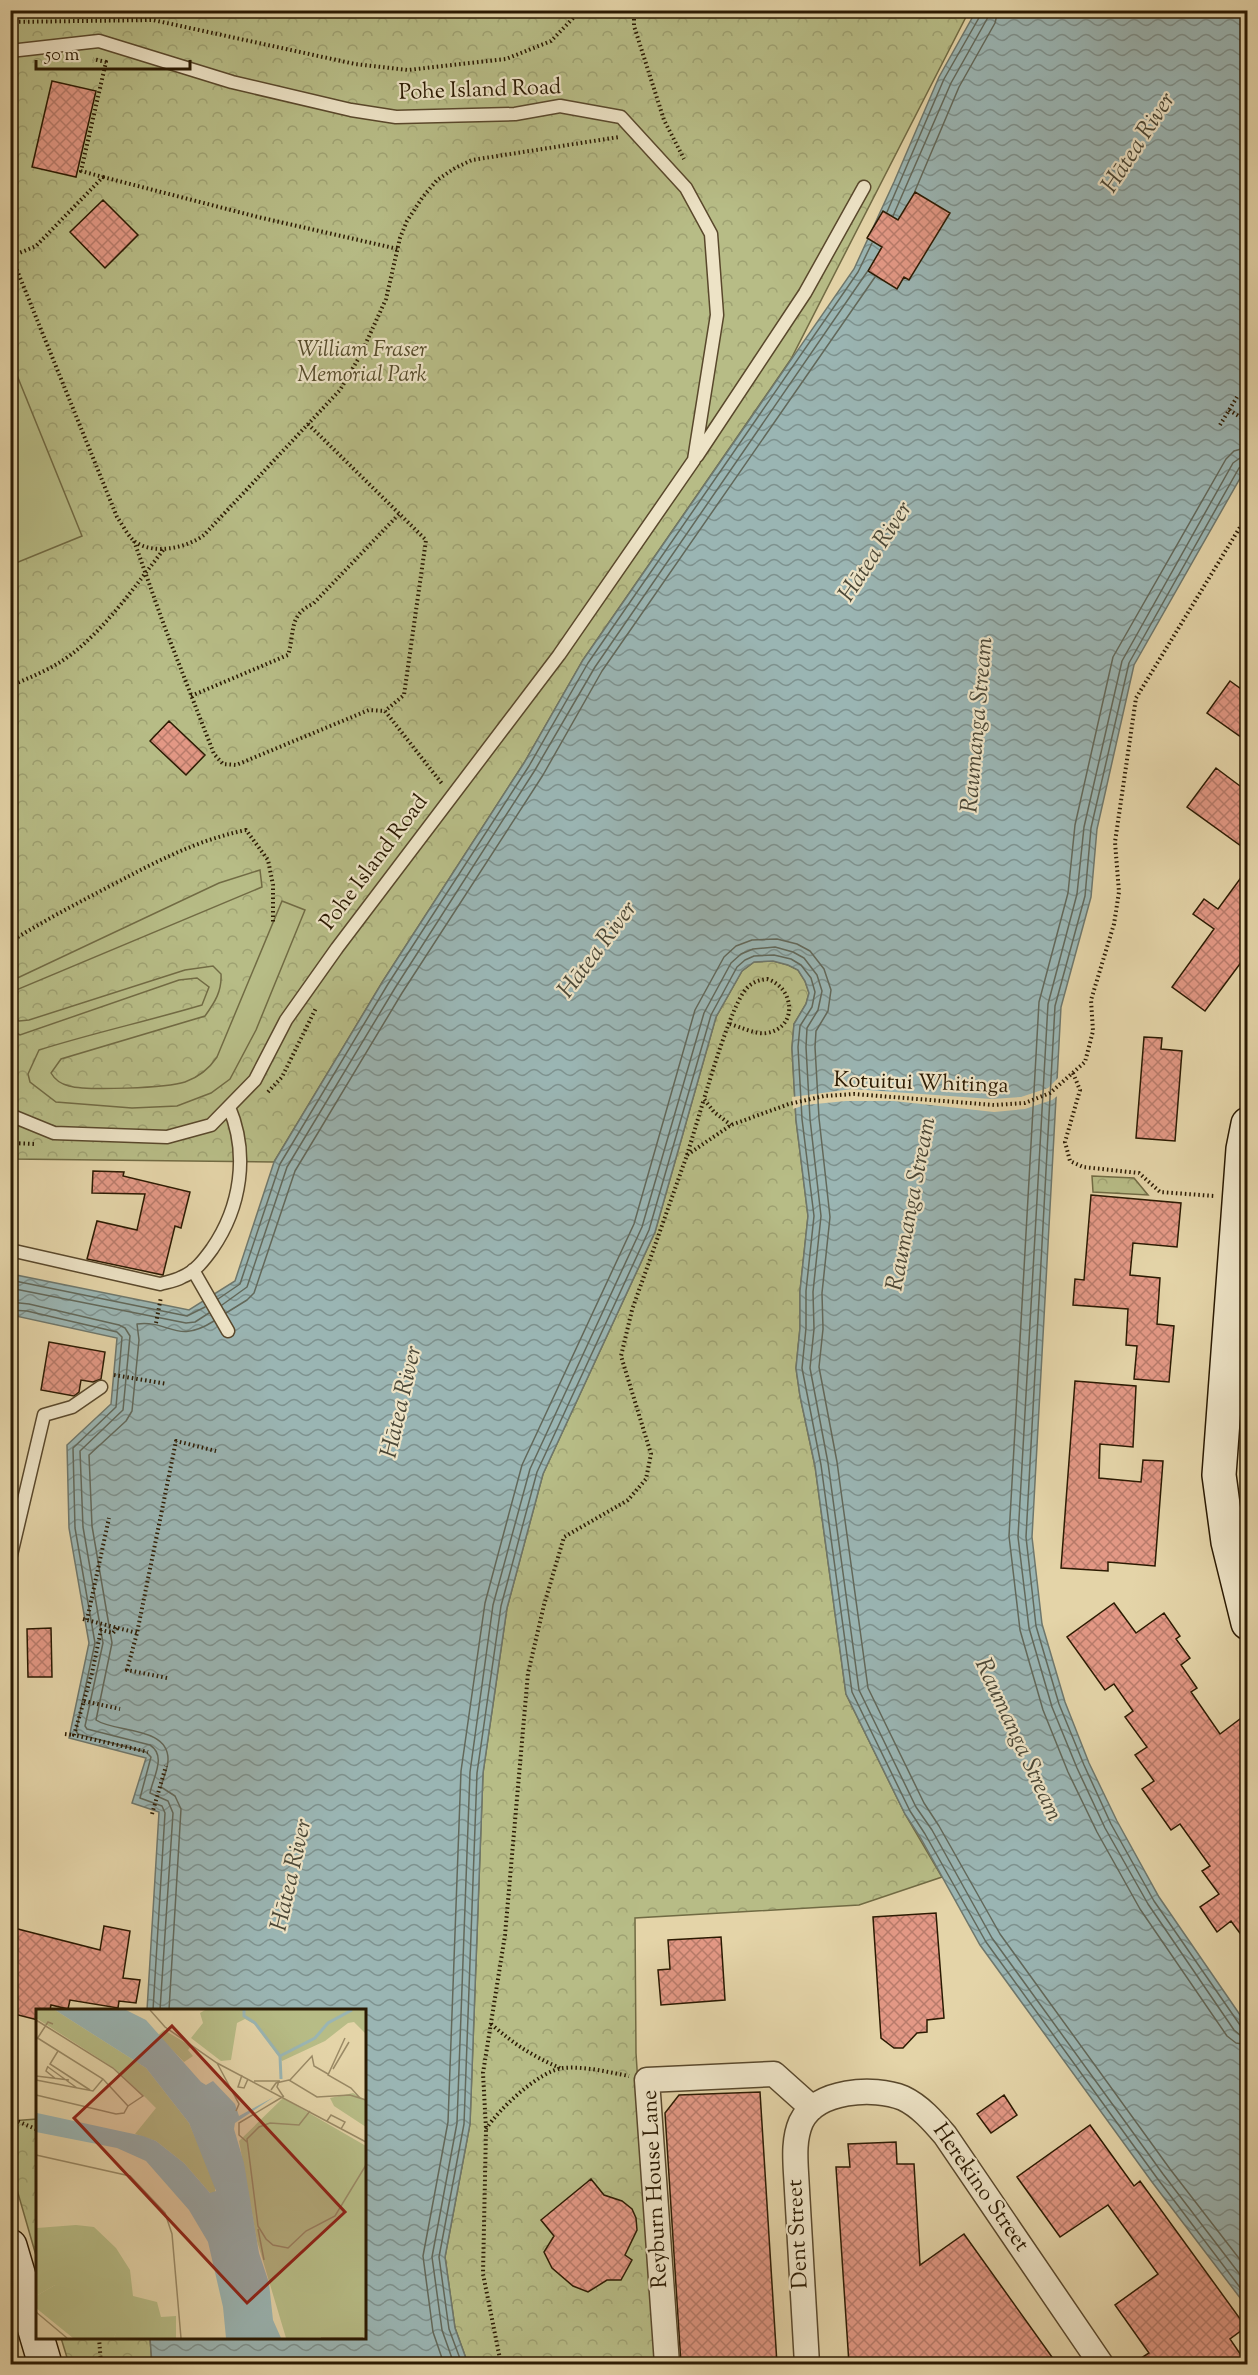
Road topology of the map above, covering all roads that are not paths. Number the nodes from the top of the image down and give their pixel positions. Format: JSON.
{"nodes":[{"id":1,"x":10,"y":51,"type":"edge"},
{"id":2,"x":864,"y":187,"type":"dead end"},
{"id":3,"x":694,"y":460,"type":"junction"},
{"id":4,"x":229,"y":1107,"type":"junction"},
{"id":5,"x":10,"y":1115,"type":"edge"},
{"id":6,"x":1248,"y":1124,"type":"edge"},
{"id":7,"x":10,"y":1250,"type":"edge"},
{"id":8,"x":193,"y":1270,"type":"junction"},
{"id":9,"x":228,"y":1331,"type":"dead end"},
{"id":10,"x":101,"y":1387,"type":"dead end"},
{"id":11,"x":10,"y":1559,"type":"edge"},
{"id":12,"x":1248,"y":1623,"type":"edge"},
{"id":13,"x":812,"y":2108,"type":"junction"},
{"id":14,"x":10,"y":2246,"type":"edge"},
{"id":15,"x":36,"y":2334,"type":"edge"},
{"id":16,"x":38,"y":2339,"type":"edge"},
{"id":17,"x":45,"y":2364,"type":"edge"},
{"id":18,"x":667,"y":2364,"type":"edge"},
{"id":19,"x":807,"y":2364,"type":"edge"},
{"id":20,"x":1101,"y":2364,"type":"edge"}],
"edges":[{"from":1,"to":3,"type":"lane","name":"Pohe Island Road"},
{"from":2,"to":3,"type":"lane","name":"Pohe Island Road"},
{"from":3,"to":4,"type":"lane","name":"Pohe Island Road"},
{"from":4,"to":5,"type":"lane","name":"Pohe Island Road"},
{"from":4,"to":8,"type":"lane"},
{"from":6,"to":12,"type":"main road"},
{"from":7,"to":8,"type":"lane"},
{"from":8,"to":9,"type":"lane"},
{"from":10,"to":11,"type":"lane"},
{"from":13,"to":18,"type":"street","name":"Reyburn House Lane"},
{"from":13,"to":19,"type":"street","name":"Dent Street"},
{"from":13,"to":20,"type":"street","name":"Herekino Street"},
{"from":14,"to":15,"type":"main road"},
{"from":16,"to":17,"type":"main road"}]}
